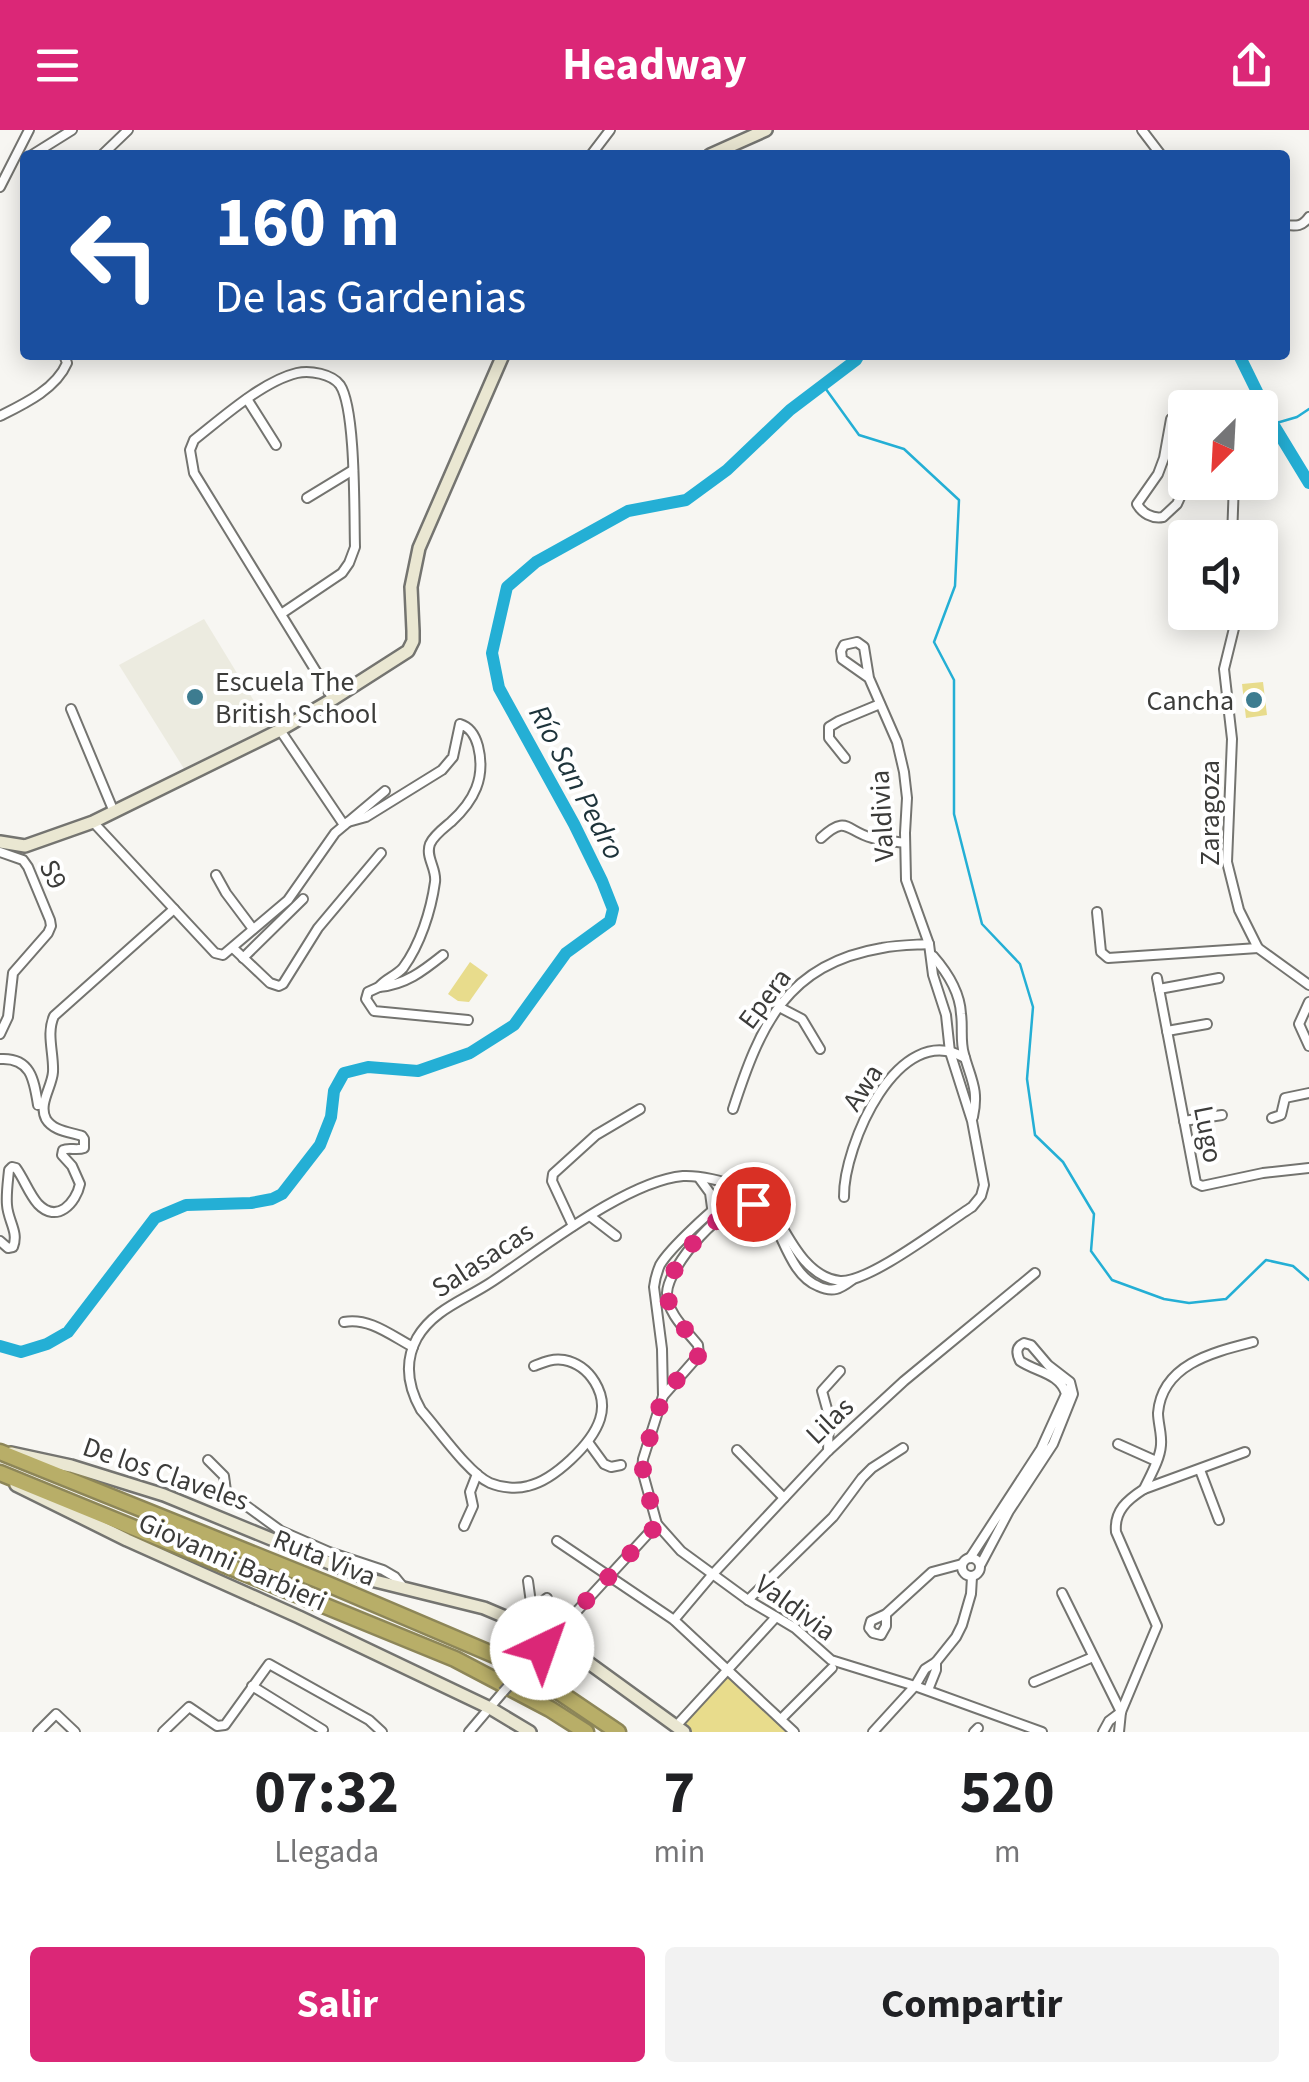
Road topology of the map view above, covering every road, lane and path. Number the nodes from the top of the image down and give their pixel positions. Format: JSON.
{"nodes":[{"id":1,"x":29,"y":130,"type":"edge"},
{"id":2,"x":72,"y":130,"type":"edge"},
{"id":3,"x":128,"y":130,"type":"edge"},
{"id":4,"x":610,"y":130,"type":"edge"},
{"id":5,"x":766,"y":130,"type":"edge"},
{"id":6,"x":1142,"y":130,"type":"edge"},
{"id":7,"x":40,"y":150,"type":"edge"},
{"id":8,"x":107,"y":150,"type":"edge"},
{"id":9,"x":595,"y":150,"type":"edge"},
{"id":10,"x":721,"y":150,"type":"edge"},
{"id":11,"x":1157,"y":150,"type":"edge"},
{"id":12,"x":20,"y":162,"type":"edge"},
{"id":13,"x":9,"y":169,"type":"junction"},
{"id":14,"x":0,"y":187,"type":"edge"},
{"id":15,"x":66,"y":360,"type":"edge"},
{"id":16,"x":501,"y":360,"type":"edge"},
{"id":17,"x":247,"y":399,"type":"junction"},
{"id":18,"x":0,"y":416,"type":"edge"},
{"id":19,"x":1168,"y":436,"type":"edge"},
{"id":20,"x":276,"y":446,"type":"dead end"},
{"id":21,"x":353,"y":470,"type":"junction"},
{"id":22,"x":307,"y":498,"type":"dead end"},
{"id":23,"x":1178,"y":500,"type":"edge"},
{"id":24,"x":281,"y":614,"type":"junction"},
{"id":25,"x":1234,"y":630,"type":"edge"},
{"id":26,"x":869,"y":678,"type":"junction"},
{"id":27,"x":333,"y":699,"type":"junction"},
{"id":28,"x":880,"y":704,"type":"junction"},
{"id":29,"x":71,"y":710,"type":"dead end"},
{"id":30,"x":280,"y":730,"type":"junction"},
{"id":31,"x":845,"y":758,"type":"dead end"},
{"id":32,"x":385,"y":791,"type":"dead end"},
{"id":33,"x":114,"y":812,"type":"junction"},
{"id":34,"x":94,"y":822,"type":"junction"},
{"id":35,"x":346,"y":823,"type":"junction"},
{"id":36,"x":821,"y":838,"type":"dead end"},
{"id":37,"x":0,"y":842,"type":"edge"},
{"id":38,"x":905,"y":843,"type":"junction"},
{"id":39,"x":0,"y":852,"type":"edge"},
{"id":40,"x":382,"y":852,"type":"dead end"},
{"id":41,"x":216,"y":875,"type":"dead end"},
{"id":42,"x":304,"y":899,"type":"dead end"},
{"id":43,"x":174,"y":909,"type":"junction"},
{"id":44,"x":1097,"y":912,"type":"dead end"},
{"id":45,"x":253,"y":929,"type":"junction"},
{"id":46,"x":929,"y":944,"type":"junction"},
{"id":47,"x":233,"y":948,"type":"junction"},
{"id":48,"x":1258,"y":948,"type":"junction"},
{"id":49,"x":932,"y":954,"type":"junction"},
{"id":50,"x":443,"y":955,"type":"dead end"},
{"id":51,"x":244,"y":958,"type":"junction"},
{"id":52,"x":1157,"y":978,"type":"dead end"},
{"id":53,"x":1220,"y":978,"type":"dead end"},
{"id":54,"x":1309,"y":985,"type":"edge"},
{"id":55,"x":378,"y":987,"type":"junction"},
{"id":56,"x":1159,"y":989,"type":"junction"},
{"id":57,"x":1309,"y":1002,"type":"edge"},
{"id":58,"x":779,"y":1007,"type":"junction"},
{"id":59,"x":468,"y":1020,"type":"dead end"},
{"id":60,"x":1207,"y":1024,"type":"dead end"},
{"id":61,"x":1167,"y":1032,"type":"junction"},
{"id":62,"x":0,"y":1034,"type":"edge"},
{"id":63,"x":1309,"y":1046,"type":"edge"},
{"id":64,"x":820,"y":1049,"type":"dead end"},
{"id":65,"x":950,"y":1052,"type":"junction"},
{"id":66,"x":965,"y":1058,"type":"junction"},
{"id":67,"x":0,"y":1059,"type":"edge"},
{"id":68,"x":1309,"y":1093,"type":"edge"},
{"id":69,"x":38,"y":1105,"type":"dead end"},
{"id":70,"x":640,"y":1109,"type":"dead end"},
{"id":71,"x":733,"y":1110,"type":"dead end"},
{"id":72,"x":1222,"y":1115,"type":"dead end"},
{"id":73,"x":1272,"y":1118,"type":"dead end"},
{"id":74,"x":972,"y":1121,"type":"junction"},
{"id":75,"x":1184,"y":1122,"type":"junction"},
{"id":76,"x":1309,"y":1168,"type":"edge"},
{"id":77,"x":699,"y":1178,"type":"junction"},
{"id":78,"x":751,"y":1190,"type":"junction"},
{"id":79,"x":844,"y":1197,"type":"dead end"},
{"id":80,"x":712,"y":1212,"type":"junction"},
{"id":81,"x":590,"y":1216,"type":"junction"},
{"id":82,"x":714,"y":1223,"type":"junction"},
{"id":83,"x":573,"y":1226,"type":"junction"},
{"id":84,"x":779,"y":1227,"type":"junction"},
{"id":85,"x":616,"y":1236,"type":"dead end"},
{"id":86,"x":0,"y":1241,"type":"edge"},
{"id":87,"x":1035,"y":1273,"type":"dead end"},
{"id":88,"x":344,"y":1322,"type":"dead end"},
{"id":89,"x":1253,"y":1342,"type":"dead end"},
{"id":90,"x":412,"y":1347,"type":"junction"},
{"id":91,"x":534,"y":1366,"type":"dead end"},
{"id":92,"x":840,"y":1371,"type":"dead end"},
{"id":93,"x":663,"y":1396,"type":"junction"},
{"id":94,"x":588,"y":1442,"type":"junction"},
{"id":95,"x":1118,"y":1444,"type":"dead end"},
{"id":96,"x":903,"y":1448,"type":"dead end"},
{"id":97,"x":737,"y":1450,"type":"dead end"},
{"id":98,"x":828,"y":1451,"type":"junction"},
{"id":99,"x":1,"y":1452,"type":"edge"},
{"id":100,"x":1245,"y":1452,"type":"dead end"},
{"id":101,"x":208,"y":1460,"type":"dead end"},
{"id":102,"x":1156,"y":1460,"type":"junction"},
{"id":103,"x":621,"y":1465,"type":"dead end"},
{"id":104,"x":1200,"y":1470,"type":"junction"},
{"id":105,"x":0,"y":1474,"type":"edge"},
{"id":106,"x":476,"y":1474,"type":"junction"},
{"id":107,"x":1144,"y":1489,"type":"junction"},
{"id":108,"x":784,"y":1498,"type":"junction"},
{"id":109,"x":1219,"y":1520,"type":"dead end"},
{"id":110,"x":658,"y":1524,"type":"junction"},
{"id":111,"x":464,"y":1526,"type":"dead end"},
{"id":112,"x":556,"y":1541,"type":"dead end"},
{"id":113,"x":966,"y":1561,"type":"junction"},
{"id":114,"x":980,"y":1564,"type":"junction"},
{"id":115,"x":712,"y":1575,"type":"junction"},
{"id":116,"x":609,"y":1576,"type":"junction"},
{"id":117,"x":972,"y":1577,"type":"junction"},
{"id":118,"x":528,"y":1581,"type":"dead end"},
{"id":119,"x":404,"y":1588,"type":"junction"},
{"id":120,"x":1062,"y":1592,"type":"dead end"},
{"id":121,"x":547,"y":1598,"type":"dead end"},
{"id":122,"x":748,"y":1600,"type":"junction"},
{"id":123,"x":532,"y":1610,"type":"junction"},
{"id":124,"x":886,"y":1614,"type":"dead end"},
{"id":125,"x":776,"y":1617,"type":"junction"},
{"id":126,"x":674,"y":1620,"type":"junction"},
{"id":127,"x":526,"y":1626,"type":"junction"},
{"id":128,"x":553,"y":1637,"type":"junction"},
{"id":129,"x":1092,"y":1657,"type":"junction"},
{"id":130,"x":936,"y":1662,"type":"junction"},
{"id":131,"x":832,"y":1668,"type":"dead end"},
{"id":132,"x":729,"y":1669,"type":"junction"},
{"id":133,"x":1034,"y":1682,"type":"dead end"},
{"id":134,"x":252,"y":1686,"type":"junction"},
{"id":135,"x":915,"y":1686,"type":"junction"},
{"id":136,"x":928,"y":1690,"type":"junction"},
{"id":137,"x":490,"y":1708,"type":"junction"},
{"id":138,"x":1121,"y":1712,"type":"junction"},
{"id":139,"x":781,"y":1719,"type":"junction"},
{"id":140,"x":680,"y":1728,"type":"edge"},
{"id":141,"x":222,"y":1730,"type":"edge"},
{"id":142,"x":323,"y":1730,"type":"edge"},
{"id":143,"x":38,"y":1732,"type":"edge"},
{"id":144,"x":76,"y":1732,"type":"edge"},
{"id":145,"x":162,"y":1732,"type":"edge"},
{"id":146,"x":382,"y":1732,"type":"edge"},
{"id":147,"x":470,"y":1732,"type":"edge"},
{"id":148,"x":530,"y":1732,"type":"edge"},
{"id":149,"x":586,"y":1732,"type":"edge"},
{"id":150,"x":618,"y":1732,"type":"edge"},
{"id":151,"x":794,"y":1732,"type":"edge"},
{"id":152,"x":874,"y":1732,"type":"edge"},
{"id":153,"x":1042,"y":1732,"type":"edge"},
{"id":154,"x":1103,"y":1732,"type":"edge"},
{"id":155,"x":1119,"y":1732,"type":"edge"}],
"edges":[{"from":1,"to":13,"type":"street"},
{"from":2,"to":7,"type":"street"},
{"from":3,"to":8,"type":"street"},
{"from":4,"to":9,"type":"street"},
{"from":5,"to":10,"type":"main road"},
{"from":6,"to":11,"type":"street"},
{"from":12,"to":13,"type":"street"},
{"from":13,"to":14,"type":"street"},
{"from":15,"to":18,"type":"street"},
{"from":16,"to":27,"type":"main road"},
{"from":17,"to":20,"type":"street"},
{"from":17,"to":21,"type":"street"},
{"from":17,"to":24,"type":"street"},
{"from":19,"to":23,"type":"street"},
{"from":21,"to":22,"type":"street"},
{"from":21,"to":24,"type":"street"},
{"from":24,"to":27,"type":"street"},
{"from":25,"to":48,"type":"street","name":"Zaragoza"},
{"from":26,"to":26,"type":"street","name":"Valdivia"},
{"from":26,"to":28,"type":"street","name":"Valdivia"},
{"from":27,"to":30,"type":"main road"},
{"from":28,"to":31,"type":"street"},
{"from":28,"to":38,"type":"street","name":"Valdivia"},
{"from":29,"to":33,"type":"street"},
{"from":30,"to":33,"type":"main road"},
{"from":30,"to":35,"type":"street"},
{"from":32,"to":35,"type":"street"},
{"from":33,"to":34,"type":"main road"},
{"from":34,"to":37,"type":"main road"},
{"from":34,"to":43,"type":"street"},
{"from":35,"to":45,"type":"street"},
{"from":35,"to":55,"type":"street"},
{"from":36,"to":38,"type":"street"},
{"from":38,"to":46,"type":"street","name":"Valdivia"},
{"from":39,"to":62,"type":"street","name":"S9"},
{"from":40,"to":51,"type":"street"},
{"from":41,"to":45,"type":"street"},
{"from":42,"to":51,"type":"street"},
{"from":43,"to":47,"type":"street"},
{"from":43,"to":86,"type":"street"},
{"from":44,"to":48,"type":"street"},
{"from":45,"to":47,"type":"street"},
{"from":46,"to":49,"type":"street","name":"Valdivia"},
{"from":46,"to":58,"type":"street","name":"Epera"},
{"from":47,"to":51,"type":"street"},
{"from":48,"to":54,"type":"street","name":"Zaragoza"},
{"from":49,"to":65,"type":"street","name":"Valdivia"},
{"from":49,"to":66,"type":"street","name":"Valdivia"},
{"from":50,"to":55,"type":"street"},
{"from":52,"to":56,"type":"street","name":"Lugo"},
{"from":53,"to":56,"type":"street"},
{"from":55,"to":59,"type":"street"},
{"from":56,"to":61,"type":"street","name":"Lugo"},
{"from":57,"to":63,"type":"street"},
{"from":58,"to":64,"type":"street"},
{"from":58,"to":71,"type":"street","name":"Epera"},
{"from":60,"to":61,"type":"street"},
{"from":61,"to":75,"type":"street","name":"Lugo"},
{"from":65,"to":66,"type":"street"},
{"from":65,"to":74,"type":"street","name":"Valdivia"},
{"from":65,"to":79,"type":"street","name":"Awa"},
{"from":66,"to":74,"type":"street","name":"Valdivia"},
{"from":67,"to":69,"type":"street"},
{"from":68,"to":73,"type":"street"},
{"from":70,"to":83,"type":"street"},
{"from":72,"to":75,"type":"street"},
{"from":74,"to":84,"type":"street","name":"Valdivia"},
{"from":75,"to":76,"type":"street","name":"Lugo"},
{"from":77,"to":78,"type":"street","name":"Salasacas"},
{"from":77,"to":80,"type":"street"},
{"from":77,"to":81,"type":"street","name":"Salasacas"},
{"from":78,"to":80,"type":"street"},
{"from":78,"to":84,"type":"street"},
{"from":80,"to":82,"type":"street"},
{"from":80,"to":93,"type":"street"},
{"from":81,"to":83,"type":"street","name":"Salasacas"},
{"from":81,"to":85,"type":"street"},
{"from":82,"to":84,"type":"street"},
{"from":82,"to":93,"type":"street"},
{"from":83,"to":90,"type":"street","name":"Salasacas"},
{"from":87,"to":98,"type":"street","name":"Lilas"},
{"from":88,"to":90,"type":"street"},
{"from":89,"to":102,"type":"street"},
{"from":90,"to":106,"type":"street"},
{"from":91,"to":94,"type":"street"},
{"from":92,"to":98,"type":"street"},
{"from":93,"to":110,"type":"street"},
{"from":94,"to":103,"type":"street"},
{"from":94,"to":106,"type":"street"},
{"from":95,"to":102,"type":"street"},
{"from":96,"to":122,"type":"street"},
{"from":97,"to":108,"type":"street"},
{"from":98,"to":108,"type":"street","name":"Lilas"},
{"from":99,"to":119,"type":"main road","name":"De los Claveles"},
{"from":99,"to":150,"type":"highway","name":"Ruta Viva"},
{"from":100,"to":104,"type":"street"},
{"from":101,"to":119,"type":"street"},
{"from":102,"to":107,"type":"street"},
{"from":104,"to":107,"type":"street"},
{"from":104,"to":109,"type":"street"},
{"from":105,"to":137,"type":"main road","name":"Giovanni Barbieri"},
{"from":105,"to":149,"type":"highway","name":"Ruta Viva"},
{"from":106,"to":111,"type":"street"},
{"from":107,"to":138,"type":"street"},
{"from":108,"to":115,"type":"street","name":"Lilas"},
{"from":110,"to":115,"type":"street","name":"Valdivia"},
{"from":110,"to":116,"type":"street"},
{"from":112,"to":116,"type":"street"},
{"from":113,"to":114,"type":"street"},
{"from":113,"to":114,"type":"street"},
{"from":113,"to":117,"type":"street"},
{"from":113,"to":124,"type":"street"},
{"from":114,"to":117,"type":"street"},
{"from":115,"to":122,"type":"street","name":"Valdivia"},
{"from":115,"to":126,"type":"street","name":"Lilas"},
{"from":116,"to":126,"type":"street"},
{"from":116,"to":128,"type":"street"},
{"from":117,"to":130,"type":"street"},
{"from":118,"to":123,"type":"street"},
{"from":119,"to":127,"type":"main road","name":"De los Claveles"},
{"from":120,"to":129,"type":"street"},
{"from":121,"to":123,"type":"street"},
{"from":122,"to":125,"type":"street","name":"Valdivia"},
{"from":123,"to":127,"type":"street"},
{"from":125,"to":132,"type":"street"},
{"from":125,"to":135,"type":"street","name":"Valdivia"},
{"from":126,"to":132,"type":"street"},
{"from":127,"to":128,"type":"main road","name":"De los Claveles"},
{"from":128,"to":137,"type":"street","bridge":true},
{"from":128,"to":140,"type":"main road","name":"De los Claveles"},
{"from":129,"to":133,"type":"street"},
{"from":129,"to":138,"type":"street"},
{"from":130,"to":135,"type":"street"},
{"from":130,"to":136,"type":"street"},
{"from":131,"to":139,"type":"street"},
{"from":132,"to":139,"type":"street"},
{"from":132,"to":140,"type":"street"},
{"from":134,"to":141,"type":"street"},
{"from":134,"to":142,"type":"street"},
{"from":134,"to":146,"type":"street"},
{"from":135,"to":136,"type":"street","name":"Valdivia"},
{"from":135,"to":152,"type":"street"},
{"from":136,"to":153,"type":"street","name":"Valdivia"},
{"from":137,"to":147,"type":"street"},
{"from":137,"to":148,"type":"main road"},
{"from":138,"to":154,"type":"street"},
{"from":138,"to":155,"type":"street"},
{"from":139,"to":151,"type":"street"},
{"from":141,"to":145,"type":"street"},
{"from":143,"to":144,"type":"street"}]}
